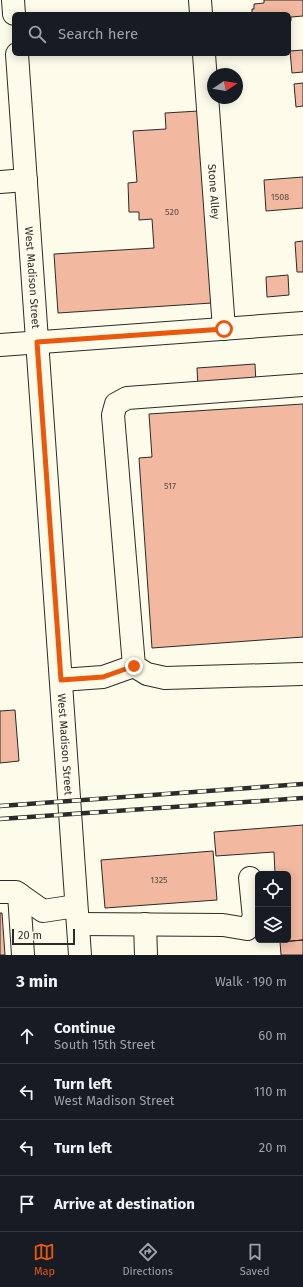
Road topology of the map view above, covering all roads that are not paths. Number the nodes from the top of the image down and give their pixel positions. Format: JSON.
{"nodes":[{"id":1,"x":13,"y":0,"type":"edge"},
{"id":2,"x":200,"y":0,"type":"edge"},
{"id":3,"x":14,"y":12,"type":"edge"},
{"id":4,"x":201,"y":12,"type":"edge"},
{"id":5,"x":17,"y":56,"type":"edge"},
{"id":6,"x":204,"y":56,"type":"edge"},
{"id":7,"x":26,"y":180,"type":"junction"},
{"id":8,"x":0,"y":182,"type":"edge"},
{"id":9,"x":303,"y":323,"type":"edge"},
{"id":10,"x":224,"y":329,"type":"junction"},
{"id":11,"x":37,"y":342,"type":"junction"},
{"id":12,"x":0,"y":345,"type":"edge"},
{"id":13,"x":303,"y":385,"type":"edge"},
{"id":14,"x":134,"y":666,"type":"junction"},
{"id":15,"x":301,"y":674,"type":"dead end"},
{"id":16,"x":61,"y":680,"type":"junction"},
{"id":17,"x":250,"y":878,"type":"dead end"},
{"id":18,"x":10,"y":893,"type":"edge"},
{"id":19,"x":77,"y":915,"type":"junction"},
{"id":20,"x":145,"y":924,"type":"junction"},
{"id":21,"x":23,"y":955,"type":"edge"},
{"id":22,"x":80,"y":955,"type":"edge"},
{"id":23,"x":146,"y":955,"type":"edge"}],
"edges":[{"from":1,"to":3,"type":"street"},
{"from":2,"to":4,"type":"street"},
{"from":5,"to":7,"type":"street","name":"West Madison Street"},
{"from":6,"to":10,"type":"street","name":"Stone Alley"},
{"from":7,"to":8,"type":"street"},
{"from":7,"to":11,"type":"street","name":"West Madison Street"},
{"from":9,"to":10,"type":"street"},
{"from":10,"to":11,"type":"street"},
{"from":11,"to":12,"type":"street"},
{"from":11,"to":16,"type":"street","name":"West Madison Street"},
{"from":13,"to":14,"type":"street"},
{"from":14,"to":15,"type":"street"},
{"from":14,"to":16,"type":"street"},
{"from":16,"to":19,"type":"street","name":"West Madison Street"},
{"from":17,"to":20,"type":"street"},
{"from":18,"to":19,"type":"street"},
{"from":18,"to":21,"type":"street"},
{"from":19,"to":20,"type":"street"},
{"from":19,"to":22,"type":"street","name":"West Madison Street"},
{"from":20,"to":23,"type":"street"}]}
